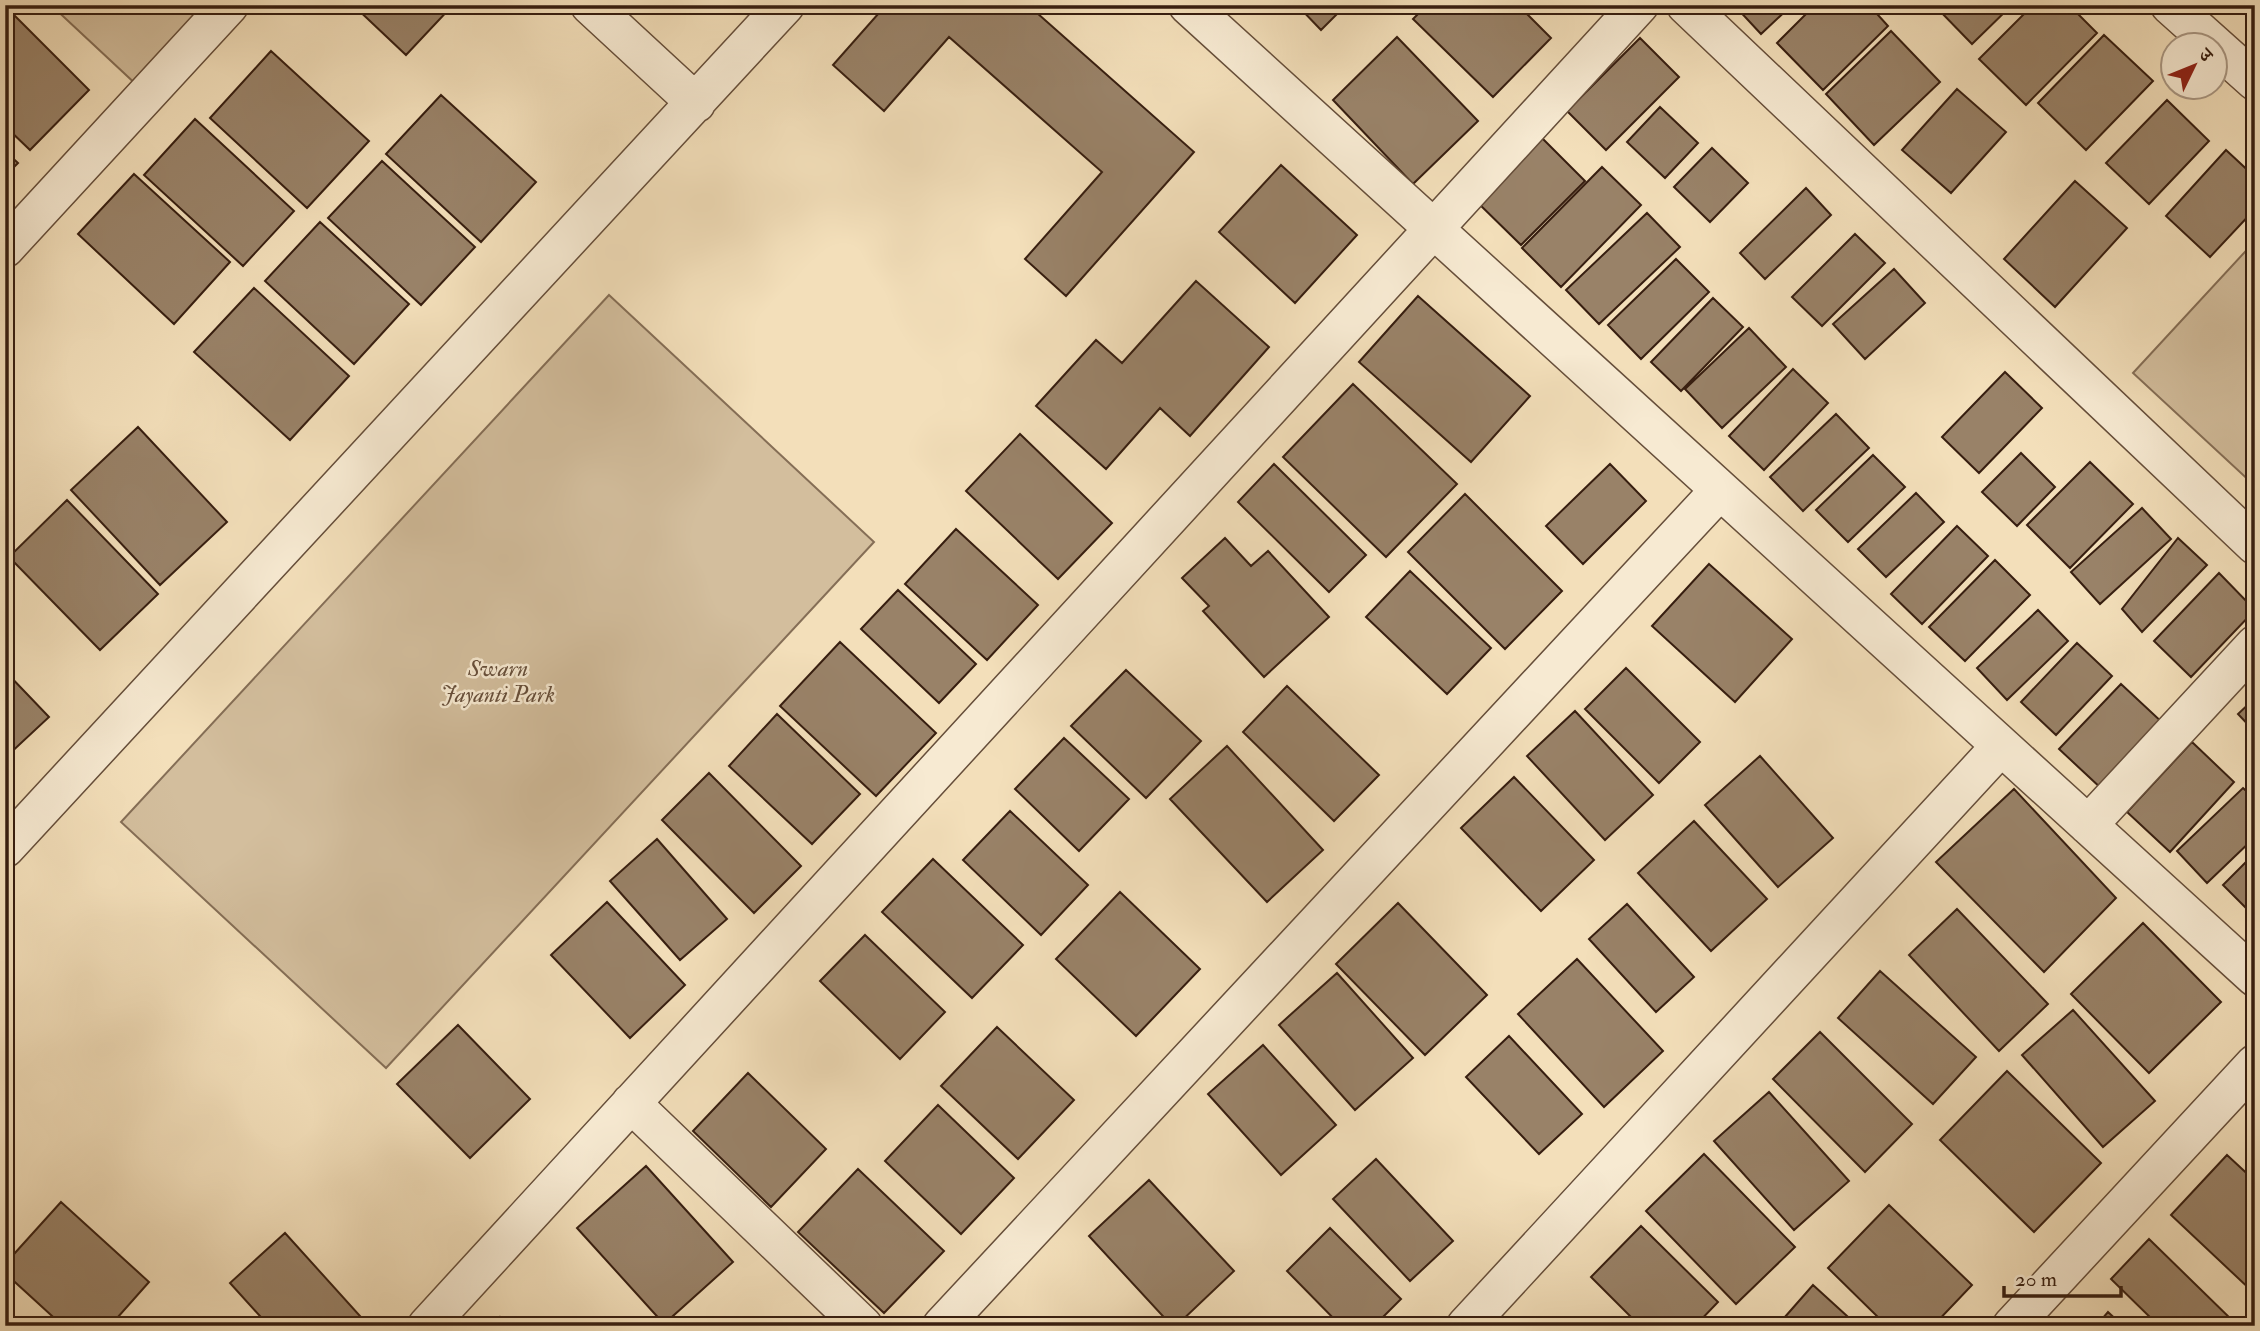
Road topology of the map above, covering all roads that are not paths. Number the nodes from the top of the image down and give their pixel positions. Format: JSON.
{"nodes":[{"id":1,"x":229,"y":5,"type":"edge"},
{"id":2,"x":590,"y":5,"type":"edge"},
{"id":3,"x":785,"y":5,"type":"edge"},
{"id":4,"x":1188,"y":5,"type":"edge"},
{"id":5,"x":1640,"y":5,"type":"edge"},
{"id":6,"x":1686,"y":5,"type":"edge"},
{"id":7,"x":2170,"y":5,"type":"edge"},
{"id":8,"x":2255,"y":81,"type":"edge"},
{"id":9,"x":696,"y":103,"type":"junction"},
{"id":10,"x":1434,"y":229,"type":"junction"},
{"id":11,"x":5,"y":248,"type":"edge"},
{"id":12,"x":1720,"y":490,"type":"junction"},
{"id":13,"x":2255,"y":545,"type":"edge"},
{"id":14,"x":2255,"y":645,"type":"edge"},
{"id":15,"x":2001,"y":746,"type":"junction"},
{"id":16,"x":2088,"y":825,"type":"junction"},
{"id":17,"x":5,"y":848,"type":"edge"},
{"id":18,"x":2255,"y":977,"type":"edge"},
{"id":19,"x":2255,"y":1064,"type":"edge"},
{"id":20,"x":631,"y":1103,"type":"junction"},
{"id":21,"x":427,"y":1326,"type":"edge"},
{"id":22,"x":863,"y":1326,"type":"edge"},
{"id":23,"x":943,"y":1326,"type":"edge"},
{"id":24,"x":1466,"y":1326,"type":"edge"},
{"id":25,"x":2012,"y":1326,"type":"edge"}],
"edges":[{"from":1,"to":11,"type":"street"},
{"from":2,"to":9,"type":"street"},
{"from":3,"to":9,"type":"street"},
{"from":4,"to":10,"type":"street"},
{"from":5,"to":10,"type":"street"},
{"from":6,"to":13,"type":"street"},
{"from":7,"to":8,"type":"street"},
{"from":9,"to":17,"type":"street"},
{"from":10,"to":12,"type":"street"},
{"from":10,"to":20,"type":"street"},
{"from":12,"to":15,"type":"street"},
{"from":12,"to":23,"type":"street"},
{"from":14,"to":16,"type":"street"},
{"from":15,"to":16,"type":"street"},
{"from":15,"to":24,"type":"street"},
{"from":16,"to":18,"type":"street"},
{"from":19,"to":25,"type":"street"},
{"from":20,"to":21,"type":"street"},
{"from":20,"to":22,"type":"street"}]}
